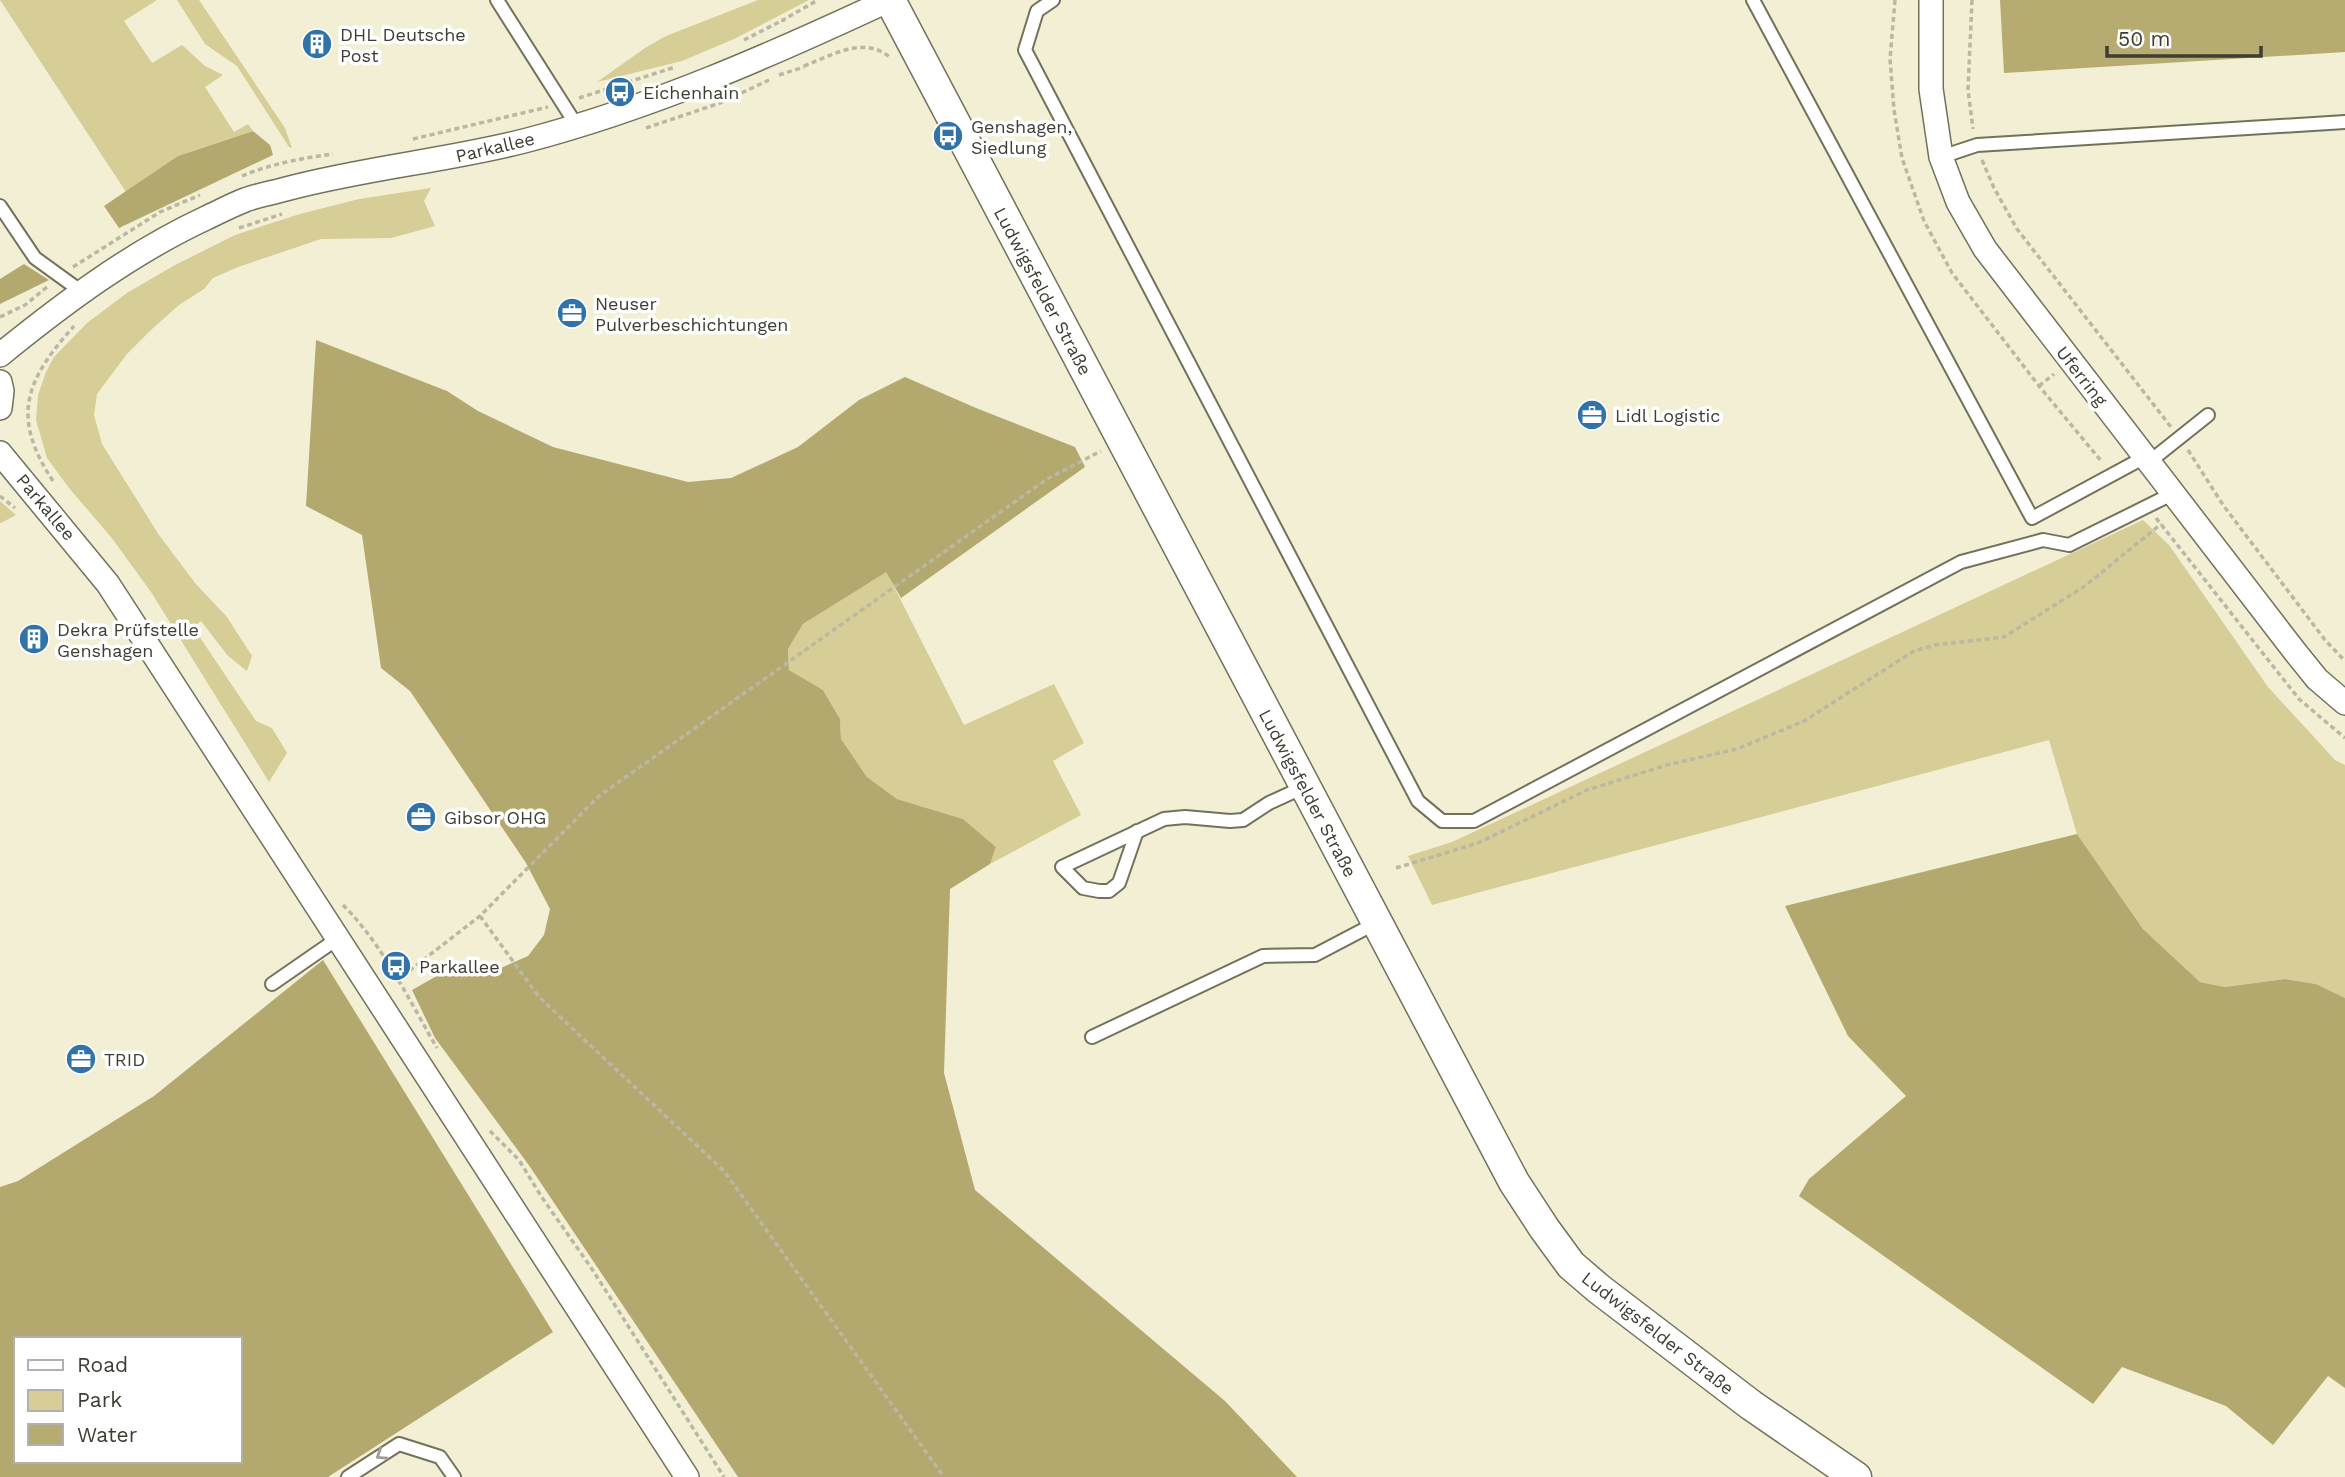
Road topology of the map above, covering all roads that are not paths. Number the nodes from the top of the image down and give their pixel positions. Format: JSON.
{"nodes":[{"id":1,"x":497,"y":0,"type":"edge"},
{"id":2,"x":889,"y":0,"type":"edge"},
{"id":3,"x":1053,"y":0,"type":"edge"},
{"id":4,"x":1753,"y":0,"type":"edge"},
{"id":5,"x":1931,"y":0,"type":"edge"},
{"id":6,"x":2345,"y":122,"type":"edge"},
{"id":7,"x":577,"y":126,"type":"junction"},
{"id":8,"x":1941,"y":157,"type":"junction"},
{"id":9,"x":0,"y":206,"type":"edge"},
{"id":10,"x":82,"y":292,"type":"junction"},
{"id":11,"x":0,"y":355,"type":"edge"},
{"id":12,"x":0,"y":382,"type":"edge"},
{"id":13,"x":0,"y":408,"type":"edge"},
{"id":14,"x":2208,"y":415,"type":"dead end"},
{"id":15,"x":0,"y":453,"type":"edge"},
{"id":16,"x":2147,"y":460,"type":"junction"},
{"id":17,"x":2174,"y":493,"type":"junction"},
{"id":18,"x":2032,"y":518,"type":"junction"},
{"id":19,"x":2043,"y":540,"type":"junction"},
{"id":20,"x":2345,"y":703,"type":"edge"},
{"id":21,"x":1304,"y":787,"type":"junction"},
{"id":22,"x":1137,"y":831,"type":"junction"},
{"id":23,"x":1376,"y":922,"type":"junction"},
{"id":24,"x":337,"y":939,"type":"junction"},
{"id":25,"x":272,"y":984,"type":"dead end"},
{"id":26,"x":1092,"y":1037,"type":"dead end"},
{"id":27,"x":348,"y":1477,"type":"edge"},
{"id":28,"x":454,"y":1477,"type":"edge"},
{"id":29,"x":687,"y":1477,"type":"edge"},
{"id":30,"x":1856,"y":1477,"type":"edge"}],
"edges":[{"from":1,"to":7,"type":"lane"},
{"from":2,"to":7,"type":"street","name":"Parkallee"},
{"from":2,"to":21,"type":"street","name":"Ludwigsfelder Straße"},
{"from":3,"to":19,"type":"lane"},
{"from":4,"to":18,"type":"lane"},
{"from":5,"to":8,"type":"street","name":"Uferring"},
{"from":6,"to":8,"type":"lane"},
{"from":7,"to":10,"type":"street","name":"Parkallee"},
{"from":8,"to":16,"type":"street","name":"Uferring"},
{"from":9,"to":10,"type":"lane"},
{"from":10,"to":11,"type":"street","name":"Parkallee"},
{"from":12,"to":13,"type":"street"},
{"from":14,"to":16,"type":"lane"},
{"from":15,"to":24,"type":"street","name":"Parkallee"},
{"from":16,"to":17,"type":"street","name":"Uferring"},
{"from":16,"to":18,"type":"lane"},
{"from":17,"to":19,"type":"lane"},
{"from":17,"to":20,"type":"street","name":"Uferring"},
{"from":18,"to":19,"type":"lane"},
{"from":21,"to":22,"type":"lane"},
{"from":21,"to":23,"type":"street","name":"Ludwigsfelder Straße"},
{"from":22,"to":22,"type":"lane"},
{"from":23,"to":26,"type":"lane"},
{"from":23,"to":30,"type":"street","name":"Ludwigsfelder Straße"},
{"from":24,"to":25,"type":"lane"},
{"from":24,"to":29,"type":"street","name":"Parkallee"},
{"from":28,"to":27,"type":"lane","one_way":true}]}
